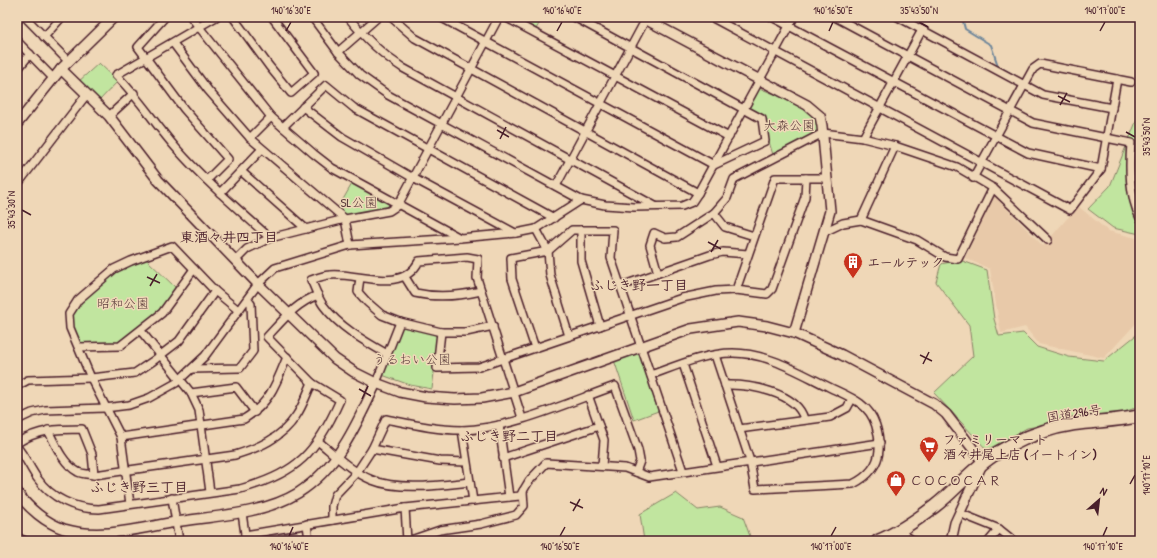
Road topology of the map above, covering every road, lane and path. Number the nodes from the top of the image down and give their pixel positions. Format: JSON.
{"nodes":[{"id":1,"x":20,"y":17,"type":"edge"},
{"id":2,"x":25,"y":17,"type":"edge"},
{"id":3,"x":62,"y":17,"type":"edge"},
{"id":4,"x":114,"y":17,"type":"edge"},
{"id":5,"x":166,"y":17,"type":"edge"},
{"id":6,"x":191,"y":17,"type":"edge"},
{"id":7,"x":216,"y":17,"type":"edge"},
{"id":8,"x":233,"y":17,"type":"edge"},
{"id":9,"x":272,"y":17,"type":"edge"},
{"id":10,"x":312,"y":17,"type":"edge"},
{"id":11,"x":348,"y":17,"type":"edge"},
{"id":12,"x":378,"y":17,"type":"edge"},
{"id":13,"x":391,"y":17,"type":"edge"},
{"id":14,"x":440,"y":17,"type":"edge"},
{"id":15,"x":499,"y":17,"type":"edge"},
{"id":16,"x":505,"y":17,"type":"edge"},
{"id":17,"x":574,"y":17,"type":"edge"},
{"id":18,"x":711,"y":17,"type":"edge"},
{"id":19,"x":772,"y":17,"type":"edge"},
{"id":20,"x":794,"y":17,"type":"edge"},
{"id":21,"x":835,"y":17,"type":"edge"},
{"id":22,"x":898,"y":17,"type":"edge"},
{"id":23,"x":644,"y":18,"type":"edge"},
{"id":24,"x":17,"y":21,"type":"edge"},
{"id":25,"x":789,"y":26,"type":"junction"},
{"id":26,"x":199,"y":27,"type":"junction"},
{"id":27,"x":922,"y":30,"type":"junction"},
{"id":28,"x":360,"y":32,"type":"junction"},
{"id":29,"x":44,"y":36,"type":"junction"},
{"id":30,"x":17,"y":41,"type":"edge"},
{"id":31,"x":486,"y":42,"type":"junction"},
{"id":32,"x":173,"y":43,"type":"junction"},
{"id":33,"x":630,"y":48,"type":"junction"},
{"id":34,"x":774,"y":51,"type":"junction"},
{"id":35,"x":338,"y":52,"type":"junction"},
{"id":36,"x":30,"y":54,"type":"junction"},
{"id":37,"x":907,"y":55,"type":"junction"},
{"id":38,"x":145,"y":58,"type":"junction"},
{"id":39,"x":68,"y":61,"type":"junction"},
{"id":40,"x":61,"y":69,"type":"junction"},
{"id":41,"x":17,"y":70,"type":"edge"},
{"id":42,"x":472,"y":70,"type":"junction"},
{"id":43,"x":615,"y":76,"type":"junction"},
{"id":44,"x":53,"y":78,"type":"junction"},
{"id":45,"x":1117,"y":79,"type":"junction"},
{"id":46,"x":759,"y":80,"type":"junction"},
{"id":47,"x":893,"y":81,"type":"junction"},
{"id":48,"x":1131,"y":82,"type":"dead end"},
{"id":49,"x":1024,"y":85,"type":"junction"},
{"id":50,"x":134,"y":93,"type":"junction"},
{"id":51,"x":87,"y":94,"type":"junction"},
{"id":52,"x":457,"y":98,"type":"junction"},
{"id":53,"x":600,"y":103,"type":"junction"},
{"id":54,"x":303,"y":107,"type":"junction"},
{"id":55,"x":879,"y":107,"type":"junction"},
{"id":56,"x":1112,"y":108,"type":"junction"},
{"id":57,"x":743,"y":109,"type":"junction"},
{"id":58,"x":1011,"y":112,"type":"junction"},
{"id":59,"x":109,"y":116,"type":"junction"},
{"id":60,"x":271,"y":117,"type":"junction"},
{"id":61,"x":17,"y":124,"type":"edge"},
{"id":62,"x":443,"y":124,"type":"junction"},
{"id":63,"x":283,"y":127,"type":"junction"},
{"id":64,"x":585,"y":131,"type":"junction"},
{"id":65,"x":823,"y":133,"type":"junction"},
{"id":66,"x":729,"y":137,"type":"junction"},
{"id":67,"x":997,"y":137,"type":"junction"},
{"id":68,"x":250,"y":138,"type":"junction"},
{"id":69,"x":863,"y":138,"type":"junction"},
{"id":70,"x":1106,"y":138,"type":"junction"},
{"id":71,"x":895,"y":146,"type":"junction"},
{"id":72,"x":262,"y":149,"type":"junction"},
{"id":73,"x":428,"y":150,"type":"junction"},
{"id":74,"x":570,"y":159,"type":"junction"},
{"id":75,"x":982,"y":162,"type":"junction"},
{"id":76,"x":714,"y":165,"type":"junction"},
{"id":77,"x":1101,"y":169,"type":"junction"},
{"id":78,"x":242,"y":172,"type":"junction"},
{"id":79,"x":413,"y":178,"type":"junction"},
{"id":80,"x":806,"y":178,"type":"junction"},
{"id":81,"x":826,"y":178,"type":"junction"},
{"id":82,"x":973,"y":178,"type":"junction"},
{"id":83,"x":207,"y":180,"type":"junction"},
{"id":84,"x":17,"y":185,"type":"edge"},
{"id":85,"x":556,"y":186,"type":"junction"},
{"id":86,"x":993,"y":188,"type":"junction"},
{"id":87,"x":698,"y":193,"type":"junction"},
{"id":88,"x":220,"y":194,"type":"junction"},
{"id":89,"x":581,"y":200,"type":"junction"},
{"id":90,"x":398,"y":205,"type":"junction"},
{"id":91,"x":655,"y":206,"type":"junction"},
{"id":92,"x":714,"y":213,"type":"junction"},
{"id":93,"x":554,"y":218,"type":"junction"},
{"id":94,"x":1140,"y":218,"type":"edge"},
{"id":95,"x":345,"y":219,"type":"junction"},
{"id":96,"x":861,"y":220,"type":"junction"},
{"id":97,"x":306,"y":229,"type":"junction"},
{"id":98,"x":536,"y":229,"type":"junction"},
{"id":99,"x":581,"y":230,"type":"junction"},
{"id":100,"x":824,"y":232,"type":"junction"},
{"id":101,"x":516,"y":233,"type":"junction"},
{"id":102,"x":754,"y":236,"type":"junction"},
{"id":103,"x":270,"y":238,"type":"junction"},
{"id":104,"x":460,"y":238,"type":"junction"},
{"id":105,"x":1048,"y":240,"type":"dead end"},
{"id":106,"x":350,"y":245,"type":"junction"},
{"id":107,"x":548,"y":251,"type":"junction"},
{"id":108,"x":748,"y":254,"type":"junction"},
{"id":109,"x":236,"y":260,"type":"junction"},
{"id":110,"x":194,"y":269,"type":"junction"},
{"id":111,"x":658,"y":273,"type":"junction"},
{"id":112,"x":405,"y":277,"type":"junction"},
{"id":113,"x":360,"y":278,"type":"junction"},
{"id":114,"x":258,"y":284,"type":"junction"},
{"id":115,"x":621,"y":286,"type":"junction"},
{"id":116,"x":736,"y":290,"type":"junction"},
{"id":117,"x":215,"y":291,"type":"junction"},
{"id":118,"x":481,"y":291,"type":"junction"},
{"id":119,"x":318,"y":295,"type":"junction"},
{"id":120,"x":248,"y":300,"type":"junction"},
{"id":121,"x":238,"y":310,"type":"junction"},
{"id":122,"x":289,"y":314,"type":"junction"},
{"id":123,"x":630,"y":316,"type":"junction"},
{"id":124,"x":400,"y":322,"type":"junction"},
{"id":125,"x":492,"y":326,"type":"junction"},
{"id":126,"x":600,"y":326,"type":"junction"},
{"id":127,"x":141,"y":331,"type":"junction"},
{"id":128,"x":441,"y":332,"type":"junction"},
{"id":129,"x":794,"y":333,"type":"junction"},
{"id":130,"x":570,"y":336,"type":"junction"},
{"id":131,"x":642,"y":346,"type":"junction"},
{"id":132,"x":79,"y":347,"type":"junction"},
{"id":133,"x":535,"y":348,"type":"junction"},
{"id":134,"x":387,"y":354,"type":"junction"},
{"id":135,"x":161,"y":355,"type":"junction"},
{"id":136,"x":715,"y":355,"type":"junction"},
{"id":137,"x":287,"y":357,"type":"junction"},
{"id":138,"x":503,"y":358,"type":"junction"},
{"id":139,"x":683,"y":364,"type":"junction"},
{"id":140,"x":192,"y":369,"type":"junction"},
{"id":141,"x":651,"y":376,"type":"junction"},
{"id":142,"x":92,"y":378,"type":"junction"},
{"id":143,"x":180,"y":380,"type":"junction"},
{"id":144,"x":312,"y":383,"type":"junction"},
{"id":145,"x":376,"y":384,"type":"junction"},
{"id":146,"x":725,"y":385,"type":"junction"},
{"id":147,"x":17,"y":386,"type":"edge"},
{"id":148,"x":514,"y":392,"type":"junction"},
{"id":149,"x":191,"y":393,"type":"junction"},
{"id":150,"x":588,"y":395,"type":"junction"},
{"id":151,"x":852,"y":399,"type":"junction"},
{"id":152,"x":106,"y":408,"type":"junction"},
{"id":153,"x":255,"y":412,"type":"junction"},
{"id":154,"x":1140,"y":416,"type":"edge"},
{"id":155,"x":522,"y":418,"type":"junction"},
{"id":156,"x":804,"y":419,"type":"junction"},
{"id":157,"x":17,"y":420,"type":"edge"},
{"id":158,"x":499,"y":425,"type":"junction"},
{"id":159,"x":200,"y":426,"type":"junction"},
{"id":160,"x":599,"y":426,"type":"junction"},
{"id":161,"x":48,"y":430,"type":"junction"},
{"id":162,"x":462,"y":430,"type":"junction"},
{"id":163,"x":739,"y":430,"type":"junction"},
{"id":164,"x":121,"y":437,"type":"junction"},
{"id":165,"x":319,"y":442,"type":"junction"},
{"id":166,"x":17,"y":443,"type":"edge"},
{"id":167,"x":880,"y":443,"type":"junction"},
{"id":168,"x":17,"y":447,"type":"edge"},
{"id":169,"x":372,"y":449,"type":"junction"},
{"id":170,"x":337,"y":456,"type":"junction"},
{"id":171,"x":503,"y":458,"type":"junction"},
{"id":172,"x":205,"y":459,"type":"junction"},
{"id":173,"x":750,"y":461,"type":"junction"},
{"id":174,"x":466,"y":462,"type":"junction"},
{"id":175,"x":983,"y":462,"type":"junction"},
{"id":176,"x":602,"y":466,"type":"junction"},
{"id":177,"x":717,"y":466,"type":"junction"},
{"id":178,"x":125,"y":471,"type":"junction"},
{"id":179,"x":683,"y":471,"type":"junction"},
{"id":180,"x":357,"y":472,"type":"junction"},
{"id":181,"x":636,"y":472,"type":"junction"},
{"id":182,"x":94,"y":475,"type":"junction"},
{"id":183,"x":470,"y":482,"type":"junction"},
{"id":184,"x":523,"y":491,"type":"junction"},
{"id":185,"x":17,"y":492,"type":"edge"},
{"id":186,"x":210,"y":492,"type":"junction"},
{"id":187,"x":172,"y":498,"type":"junction"},
{"id":188,"x":509,"y":498,"type":"junction"},
{"id":189,"x":473,"y":501,"type":"junction"},
{"id":190,"x":130,"y":504,"type":"junction"},
{"id":191,"x":405,"y":508,"type":"junction"},
{"id":192,"x":242,"y":513,"type":"junction"},
{"id":193,"x":959,"y":513,"type":"junction"},
{"id":194,"x":332,"y":520,"type":"junction"},
{"id":195,"x":176,"y":522,"type":"junction"},
{"id":196,"x":307,"y":524,"type":"junction"},
{"id":197,"x":999,"y":529,"type":"junction"},
{"id":198,"x":898,"y":531,"type":"junction"},
{"id":199,"x":17,"y":537,"type":"edge"},
{"id":200,"x":246,"y":538,"type":"edge"},
{"id":201,"x":25,"y":541,"type":"edge"},
{"id":202,"x":179,"y":541,"type":"edge"},
{"id":203,"x":310,"y":541,"type":"edge"},
{"id":204,"x":408,"y":541,"type":"edge"},
{"id":205,"x":878,"y":541,"type":"edge"},
{"id":206,"x":914,"y":541,"type":"edge"},
{"id":207,"x":951,"y":541,"type":"edge"},
{"id":208,"x":989,"y":541,"type":"edge"},
{"id":209,"x":1014,"y":541,"type":"edge"}],
"edges":[{"from":1,"to":24,"type":"street"},
{"from":2,"to":29,"type":"street"},
{"from":3,"to":29,"type":"street"},
{"from":4,"to":39,"type":"street"},
{"from":5,"to":38,"type":"street"},
{"from":6,"to":26,"type":"street"},
{"from":7,"to":26,"type":"street"},
{"from":8,"to":9,"type":"street"},
{"from":10,"to":35,"type":"street"},
{"from":11,"to":28,"type":"street"},
{"from":12,"to":28,"type":"street"},
{"from":13,"to":42,"type":"street"},
{"from":14,"to":31,"type":"street"},
{"from":15,"to":31,"type":"street"},
{"from":16,"to":43,"type":"street"},
{"from":17,"to":33,"type":"street"},
{"from":18,"to":34,"type":"street"},
{"from":19,"to":25,"type":"street"},
{"from":20,"to":25,"type":"street"},
{"from":21,"to":37,"type":"street"},
{"from":22,"to":27,"type":"street"},
{"from":23,"to":33,"type":"street"},
{"from":23,"to":46,"type":"street"},
{"from":25,"to":34,"type":"street"},
{"from":25,"to":47,"type":"street"},
{"from":26,"to":32,"type":"street"},
{"from":26,"to":60,"type":"street"},
{"from":27,"to":37,"type":"street"},
{"from":27,"to":49,"type":"street"},
{"from":28,"to":35,"type":"street"},
{"from":28,"to":52,"type":"street"},
{"from":29,"to":39,"type":"street"},
{"from":30,"to":36,"type":"street"},
{"from":31,"to":42,"type":"street"},
{"from":31,"to":53,"type":"street"},
{"from":32,"to":38,"type":"street"},
{"from":32,"to":68,"type":"street"},
{"from":33,"to":43,"type":"street"},
{"from":33,"to":57,"type":"street"},
{"from":34,"to":46,"type":"street"},
{"from":34,"to":55,"type":"street"},
{"from":35,"to":62,"type":"street"},
{"from":36,"to":41,"type":"street"},
{"from":36,"to":44,"type":"street"},
{"from":37,"to":47,"type":"street"},
{"from":37,"to":58,"type":"street"},
{"from":38,"to":50,"type":"street"},
{"from":38,"to":83,"type":"street"},
{"from":39,"to":40,"type":"street"},
{"from":40,"to":44,"type":"street"},
{"from":40,"to":51,"type":"street"},
{"from":42,"to":52,"type":"street"},
{"from":42,"to":64,"type":"street"},
{"from":43,"to":53,"type":"street"},
{"from":43,"to":66,"type":"street"},
{"from":44,"to":61,"type":"street"},
{"from":45,"to":48,"type":"street"},
{"from":45,"to":49,"type":"street"},
{"from":45,"to":56,"type":"street"},
{"from":46,"to":57,"type":"street"},
{"from":46,"to":65,"type":"street"},
{"from":47,"to":55,"type":"street"},
{"from":47,"to":67,"type":"street"},
{"from":49,"to":56,"type":"street"},
{"from":49,"to":58,"type":"street"},
{"from":50,"to":59,"type":"street"},
{"from":50,"to":83,"type":"street"},
{"from":51,"to":59,"type":"street"},
{"from":51,"to":84,"type":"street"},
{"from":52,"to":62,"type":"street"},
{"from":52,"to":74,"type":"street"},
{"from":53,"to":64,"type":"street"},
{"from":53,"to":76,"type":"street"},
{"from":54,"to":63,"type":"street"},
{"from":54,"to":73,"type":"street"},
{"from":54,"to":79,"type":"street"},
{"from":55,"to":69,"type":"street"},
{"from":55,"to":75,"type":"street"},
{"from":56,"to":70,"type":"street"},
{"from":57,"to":66,"type":"street"},
{"from":57,"to":76,"type":"street"},
{"from":58,"to":67,"type":"street"},
{"from":58,"to":70,"type":"street"},
{"from":59,"to":109,"type":"street"},
{"from":60,"to":63,"type":"street"},
{"from":60,"to":68,"type":"street"},
{"from":62,"to":73,"type":"street"},
{"from":62,"to":85,"type":"street"},
{"from":63,"to":90,"type":"street"},
{"from":64,"to":74,"type":"street"},
{"from":64,"to":87,"type":"street"},
{"from":65,"to":69,"type":"street"},
{"from":65,"to":81,"type":"street"},
{"from":65,"to":92,"type":"street"},
{"from":66,"to":76,"type":"street"},
{"from":67,"to":75,"type":"street"},
{"from":67,"to":77,"type":"street"},
{"from":68,"to":72,"type":"street"},
{"from":69,"to":71,"type":"street"},
{"from":70,"to":77,"type":"street"},
{"from":70,"to":94,"type":"street"},
{"from":71,"to":82,"type":"street"},
{"from":71,"to":96,"type":"street"},
{"from":72,"to":78,"type":"street"},
{"from":72,"to":95,"type":"street"},
{"from":73,"to":79,"type":"street"},
{"from":73,"to":93,"type":"street"},
{"from":74,"to":85,"type":"street"},
{"from":74,"to":91,"type":"street"},
{"from":75,"to":77,"type":"street"},
{"from":75,"to":82,"type":"street"},
{"from":76,"to":87,"type":"street"},
{"from":78,"to":88,"type":"street"},
{"from":78,"to":97,"type":"street"},
{"from":79,"to":90,"type":"street"},
{"from":79,"to":101,"type":"street"},
{"from":80,"to":81,"type":"street"},
{"from":80,"to":102,"type":"street"},
{"from":80,"to":116,"type":"street"},
{"from":81,"to":100,"type":"street"},
{"from":82,"to":86,"type":"street"},
{"from":83,"to":88,"type":"street"},
{"from":85,"to":89,"type":"street"},
{"from":86,"to":96,"type":"street"},
{"from":86,"to":105,"type":"street"},
{"from":87,"to":91,"type":"street"},
{"from":88,"to":103,"type":"street"},
{"from":89,"to":91,"type":"street"},
{"from":89,"to":93,"type":"street"},
{"from":90,"to":95,"type":"street"},
{"from":90,"to":104,"type":"street"},
{"from":92,"to":102,"type":"street"},
{"from":92,"to":111,"type":"street"},
{"from":93,"to":98,"type":"street"},
{"from":95,"to":97,"type":"street"},
{"from":95,"to":106,"type":"street"},
{"from":96,"to":100,"type":"street"},
{"from":97,"to":103,"type":"street"},
{"from":98,"to":101,"type":"street"},
{"from":98,"to":107,"type":"street"},
{"from":99,"to":107,"type":"street"},
{"from":99,"to":115,"type":"street"},
{"from":99,"to":126,"type":"street"},
{"from":100,"to":129,"type":"street"},
{"from":101,"to":104,"type":"street"},
{"from":102,"to":108,"type":"street"},
{"from":103,"to":109,"type":"street"},
{"from":104,"to":106,"type":"street"},
{"from":106,"to":114,"type":"street"},
{"from":107,"to":130,"type":"street"},
{"from":107,"to":133,"type":"street"},
{"from":108,"to":111,"type":"street"},
{"from":108,"to":116,"type":"street"},
{"from":109,"to":114,"type":"street"},
{"from":110,"to":117,"type":"street"},
{"from":110,"to":127,"type":"street"},
{"from":110,"to":132,"type":"street"},
{"from":111,"to":115,"type":"street"},
{"from":112,"to":113,"type":"street"},
{"from":112,"to":118,"type":"street"},
{"from":112,"to":118,"type":"street"},
{"from":113,"to":119,"type":"street"},
{"from":113,"to":124,"type":"street"},
{"from":114,"to":120,"type":"street"},
{"from":114,"to":122,"type":"street"},
{"from":115,"to":123,"type":"street"},
{"from":116,"to":123,"type":"street"},
{"from":117,"to":121,"type":"street"},
{"from":117,"to":135,"type":"street"},
{"from":118,"to":125,"type":"street"},
{"from":119,"to":122,"type":"street"},
{"from":119,"to":134,"type":"street"},
{"from":120,"to":121,"type":"street"},
{"from":120,"to":140,"type":"street"},
{"from":121,"to":140,"type":"street"},
{"from":122,"to":137,"type":"street"},
{"from":122,"to":145,"type":"street"},
{"from":123,"to":126,"type":"street"},
{"from":123,"to":131,"type":"street"},
{"from":124,"to":128,"type":"street"},
{"from":124,"to":134,"type":"street"},
{"from":125,"to":128,"type":"street"},
{"from":125,"to":138,"type":"street"},
{"from":126,"to":130,"type":"street"},
{"from":127,"to":132,"type":"street"},
{"from":127,"to":135,"type":"street"},
{"from":128,"to":138,"type":"street"},
{"from":129,"to":131,"type":"street"},
{"from":129,"to":175,"type":"street"},
{"from":130,"to":133,"type":"street"},
{"from":131,"to":141,"type":"street"},
{"from":131,"to":148,"type":"street"},
{"from":132,"to":142,"type":"street"},
{"from":133,"to":138,"type":"street"},
{"from":134,"to":145,"type":"street"},
{"from":135,"to":142,"type":"street"},
{"from":135,"to":143,"type":"street"},
{"from":136,"to":139,"type":"street"},
{"from":136,"to":146,"type":"street"},
{"from":136,"to":151,"type":"street"},
{"from":137,"to":144,"type":"street"},
{"from":137,"to":153,"type":"street"},
{"from":138,"to":148,"type":"street"},
{"from":139,"to":141,"type":"street"},
{"from":139,"to":177,"type":"street"},
{"from":140,"to":143,"type":"street"},
{"from":141,"to":179,"type":"street"},
{"from":142,"to":147,"type":"street"},
{"from":142,"to":152,"type":"street"},
{"from":143,"to":149,"type":"street"},
{"from":143,"to":152,"type":"street"},
{"from":144,"to":165,"type":"street"},
{"from":144,"to":172,"type":"street"},
{"from":145,"to":148,"type":"street"},
{"from":145,"to":170,"type":"street"},
{"from":146,"to":156,"type":"street"},
{"from":146,"to":163,"type":"street"},
{"from":148,"to":155,"type":"street"},
{"from":149,"to":153,"type":"street"},
{"from":149,"to":159,"type":"street"},
{"from":150,"to":155,"type":"street"},
{"from":150,"to":160,"type":"street"},
{"from":150,"to":181,"type":"street"},
{"from":151,"to":156,"type":"street"},
{"from":151,"to":167,"type":"street"},
{"from":152,"to":157,"type":"street"},
{"from":152,"to":164,"type":"street"},
{"from":153,"to":159,"type":"street"},
{"from":154,"to":175,"type":"highway","name":"国道296号"},
{"from":155,"to":158,"type":"street"},
{"from":156,"to":163,"type":"street"},
{"from":158,"to":162,"type":"street"},
{"from":158,"to":171,"type":"street"},
{"from":159,"to":164,"type":"street"},
{"from":159,"to":172,"type":"street"},
{"from":160,"to":171,"type":"street"},
{"from":160,"to":176,"type":"street"},
{"from":161,"to":166,"type":"street"},
{"from":161,"to":182,"type":"street"},
{"from":161,"to":182,"type":"street"},
{"from":162,"to":169,"type":"street"},
{"from":162,"to":174,"type":"street"},
{"from":163,"to":173,"type":"street"},
{"from":164,"to":178,"type":"street"},
{"from":165,"to":170,"type":"street"},
{"from":165,"to":186,"type":"street"},
{"from":167,"to":173,"type":"street"},
{"from":167,"to":173,"type":"street"},
{"from":168,"to":190,"type":"street"},
{"from":169,"to":174,"type":"street"},
{"from":169,"to":180,"type":"street"},
{"from":170,"to":180,"type":"street"},
{"from":170,"to":192,"type":"street"},
{"from":171,"to":188,"type":"street"},
{"from":172,"to":178,"type":"street"},
{"from":172,"to":186,"type":"street"},
{"from":173,"to":177,"type":"street"},
{"from":174,"to":183,"type":"street"},
{"from":175,"to":193,"type":"street"},
{"from":175,"to":198,"type":"highway","name":"国道296号"},
{"from":176,"to":181,"type":"street"},
{"from":176,"to":184,"type":"street"},
{"from":177,"to":179,"type":"street"},
{"from":178,"to":182,"type":"street"},
{"from":178,"to":190,"type":"street"},
{"from":179,"to":181,"type":"street"},
{"from":180,"to":183,"type":"street"},
{"from":180,"to":194,"type":"street"},
{"from":183,"to":189,"type":"street"},
{"from":184,"to":188,"type":"street"},
{"from":184,"to":204,"type":"street"},
{"from":185,"to":195,"type":"street"},
{"from":186,"to":187,"type":"street"},
{"from":187,"to":190,"type":"street"},
{"from":187,"to":195,"type":"street"},
{"from":188,"to":189,"type":"street"},
{"from":189,"to":191,"type":"street"},
{"from":191,"to":194,"type":"street"},
{"from":191,"to":204,"type":"street"},
{"from":192,"to":195,"type":"street"},
{"from":192,"to":200,"type":"street"},
{"from":193,"to":197,"type":"street"},
{"from":193,"to":207,"type":"street"},
{"from":194,"to":196,"type":"street"},
{"from":195,"to":202,"type":"street"},
{"from":196,"to":200,"type":"street"},
{"from":196,"to":203,"type":"street"},
{"from":197,"to":208,"type":"street"},
{"from":197,"to":209,"type":"street"},
{"from":198,"to":205,"type":"highway","name":"国道296号"},
{"from":198,"to":206,"type":"street"},
{"from":199,"to":201,"type":"street"}]}
